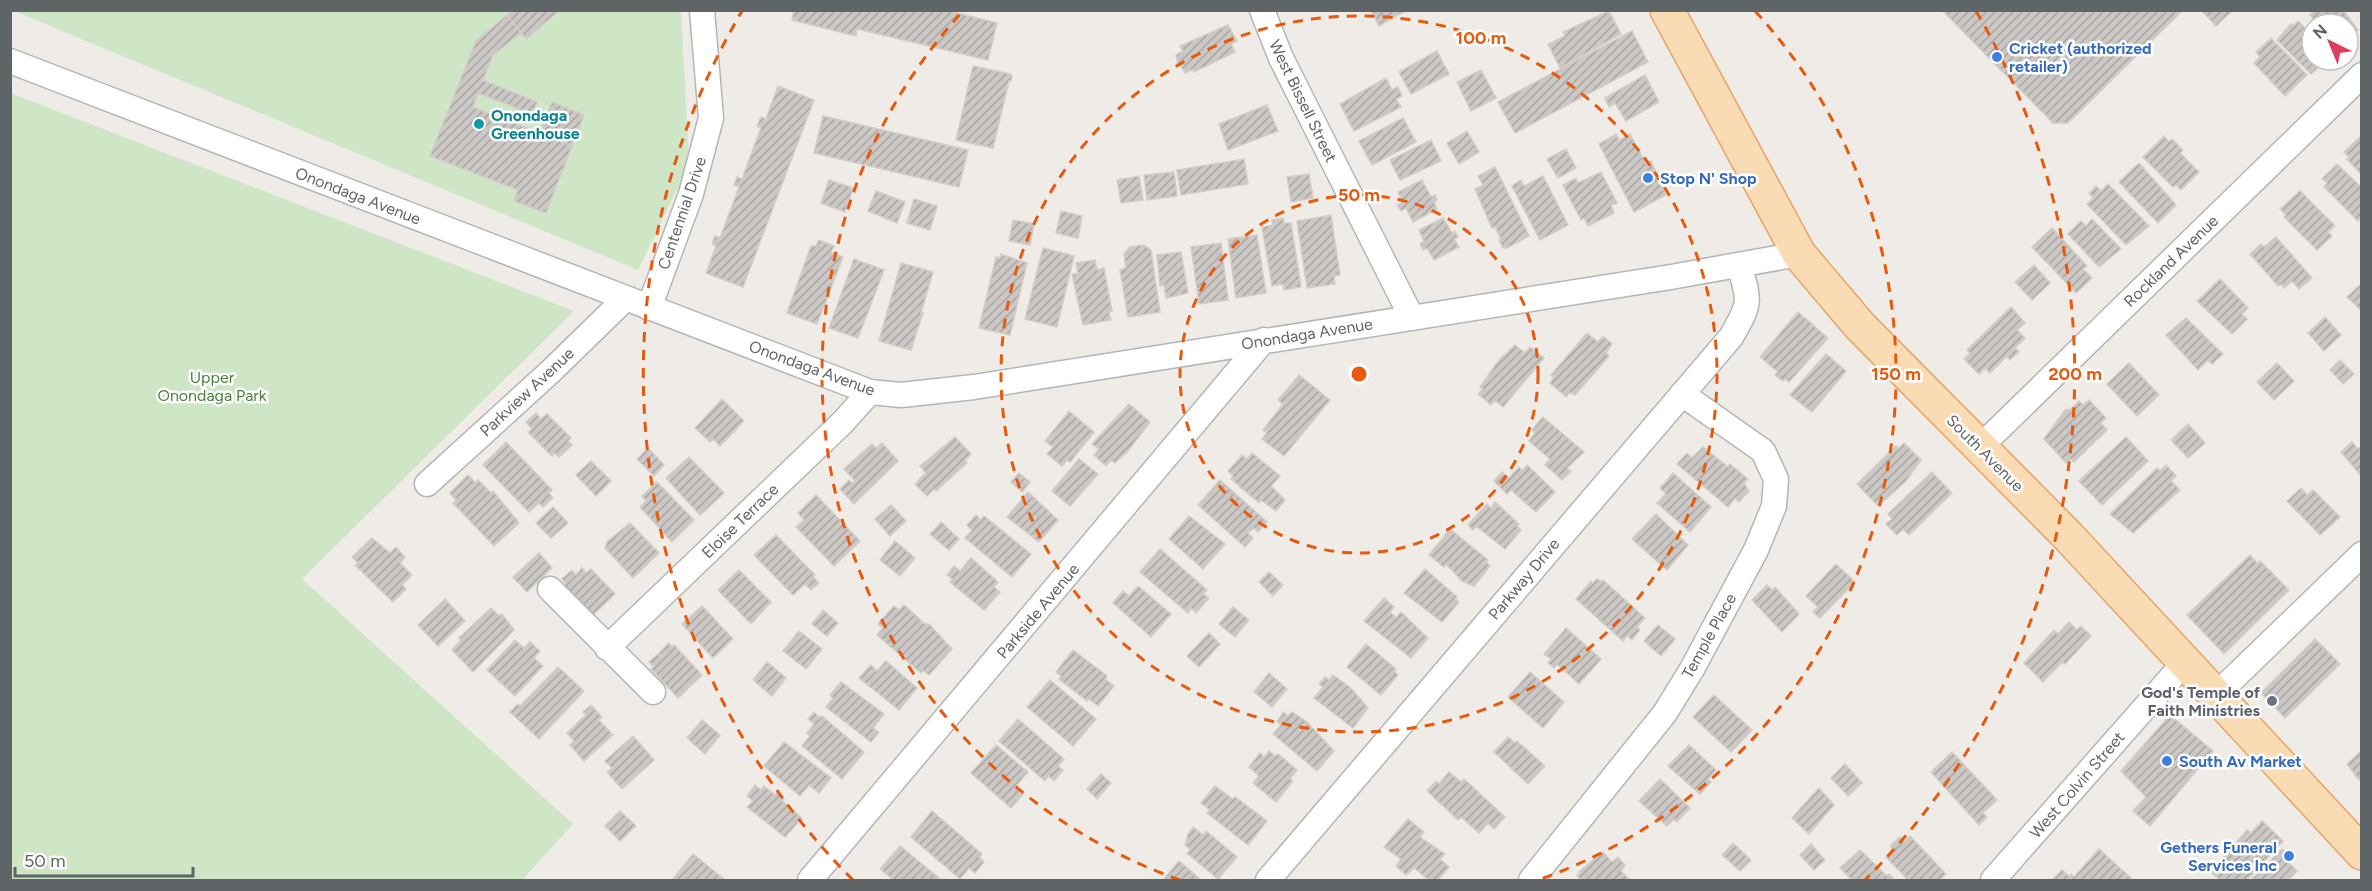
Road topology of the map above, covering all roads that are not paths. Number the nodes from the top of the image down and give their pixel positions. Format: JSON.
{"nodes":[{"id":1,"x":702,"y":10,"type":"edge"},
{"id":2,"x":1262,"y":10,"type":"edge"},
{"id":3,"x":1667,"y":10,"type":"edge"},
{"id":4,"x":10,"y":62,"type":"edge"},
{"id":5,"x":2361,"y":75,"type":"edge"},
{"id":6,"x":1799,"y":254,"type":"junction"},
{"id":7,"x":1739,"y":265,"type":"junction"},
{"id":8,"x":625,"y":299,"type":"junction"},
{"id":9,"x":649,"y":308,"type":"junction"},
{"id":10,"x":1412,"y":318,"type":"junction"},
{"id":11,"x":1264,"y":340,"type":"junction"},
{"id":12,"x":870,"y":392,"type":"junction"},
{"id":13,"x":1682,"y":394,"type":"junction"},
{"id":14,"x":1980,"y":447,"type":"junction"},
{"id":15,"x":427,"y":484,"type":"dead end"},
{"id":16,"x":2361,"y":554,"type":"edge"},
{"id":17,"x":550,"y":590,"type":"dead end"},
{"id":18,"x":607,"y":648,"type":"junction"},
{"id":19,"x":2185,"y":662,"type":"junction"},
{"id":20,"x":653,"y":692,"type":"dead end"},
{"id":21,"x":2216,"y":695,"type":"junction"},
{"id":22,"x":2361,"y":853,"type":"edge"},
{"id":23,"x":810,"y":880,"type":"edge"},
{"id":24,"x":1268,"y":880,"type":"edge"},
{"id":25,"x":1532,"y":880,"type":"edge"},
{"id":26,"x":1993,"y":880,"type":"edge"}],
"edges":[{"from":1,"to":9,"type":"street","name":"Centennial Drive"},
{"from":2,"to":10,"type":"street","name":"West Bissell Street"},
{"from":3,"to":6,"type":"main road","name":"South Avenue"},
{"from":4,"to":8,"type":"street","name":"Onondaga Avenue"},
{"from":5,"to":14,"type":"street","name":"Rockland Avenue"},
{"from":6,"to":7,"type":"street","name":"Onondaga Avenue"},
{"from":6,"to":14,"type":"main road","name":"South Avenue"},
{"from":7,"to":10,"type":"street","name":"Onondaga Avenue"},
{"from":7,"to":13,"type":"street","name":"Parkway Drive"},
{"from":8,"to":9,"type":"street","name":"Onondaga Avenue"},
{"from":8,"to":15,"type":"street","name":"Parkview Avenue"},
{"from":9,"to":12,"type":"street","name":"Onondaga Avenue"},
{"from":10,"to":11,"type":"street","name":"Onondaga Avenue"},
{"from":11,"to":12,"type":"street","name":"Onondaga Avenue"},
{"from":11,"to":23,"type":"street","name":"Parkside Avenue"},
{"from":12,"to":18,"type":"street","name":"Eloise Terrace"},
{"from":13,"to":24,"type":"street","name":"Parkway Drive"},
{"from":13,"to":25,"type":"street","name":"Temple Place"},
{"from":14,"to":19,"type":"main road","name":"South Avenue"},
{"from":16,"to":21,"type":"street"},
{"from":17,"to":18,"type":"street"},
{"from":18,"to":20,"type":"street"},
{"from":19,"to":21,"type":"main road","name":"South Avenue"},
{"from":19,"to":26,"type":"street","name":"West Colvin Street"},
{"from":21,"to":22,"type":"main road","name":"South Avenue"}]}
